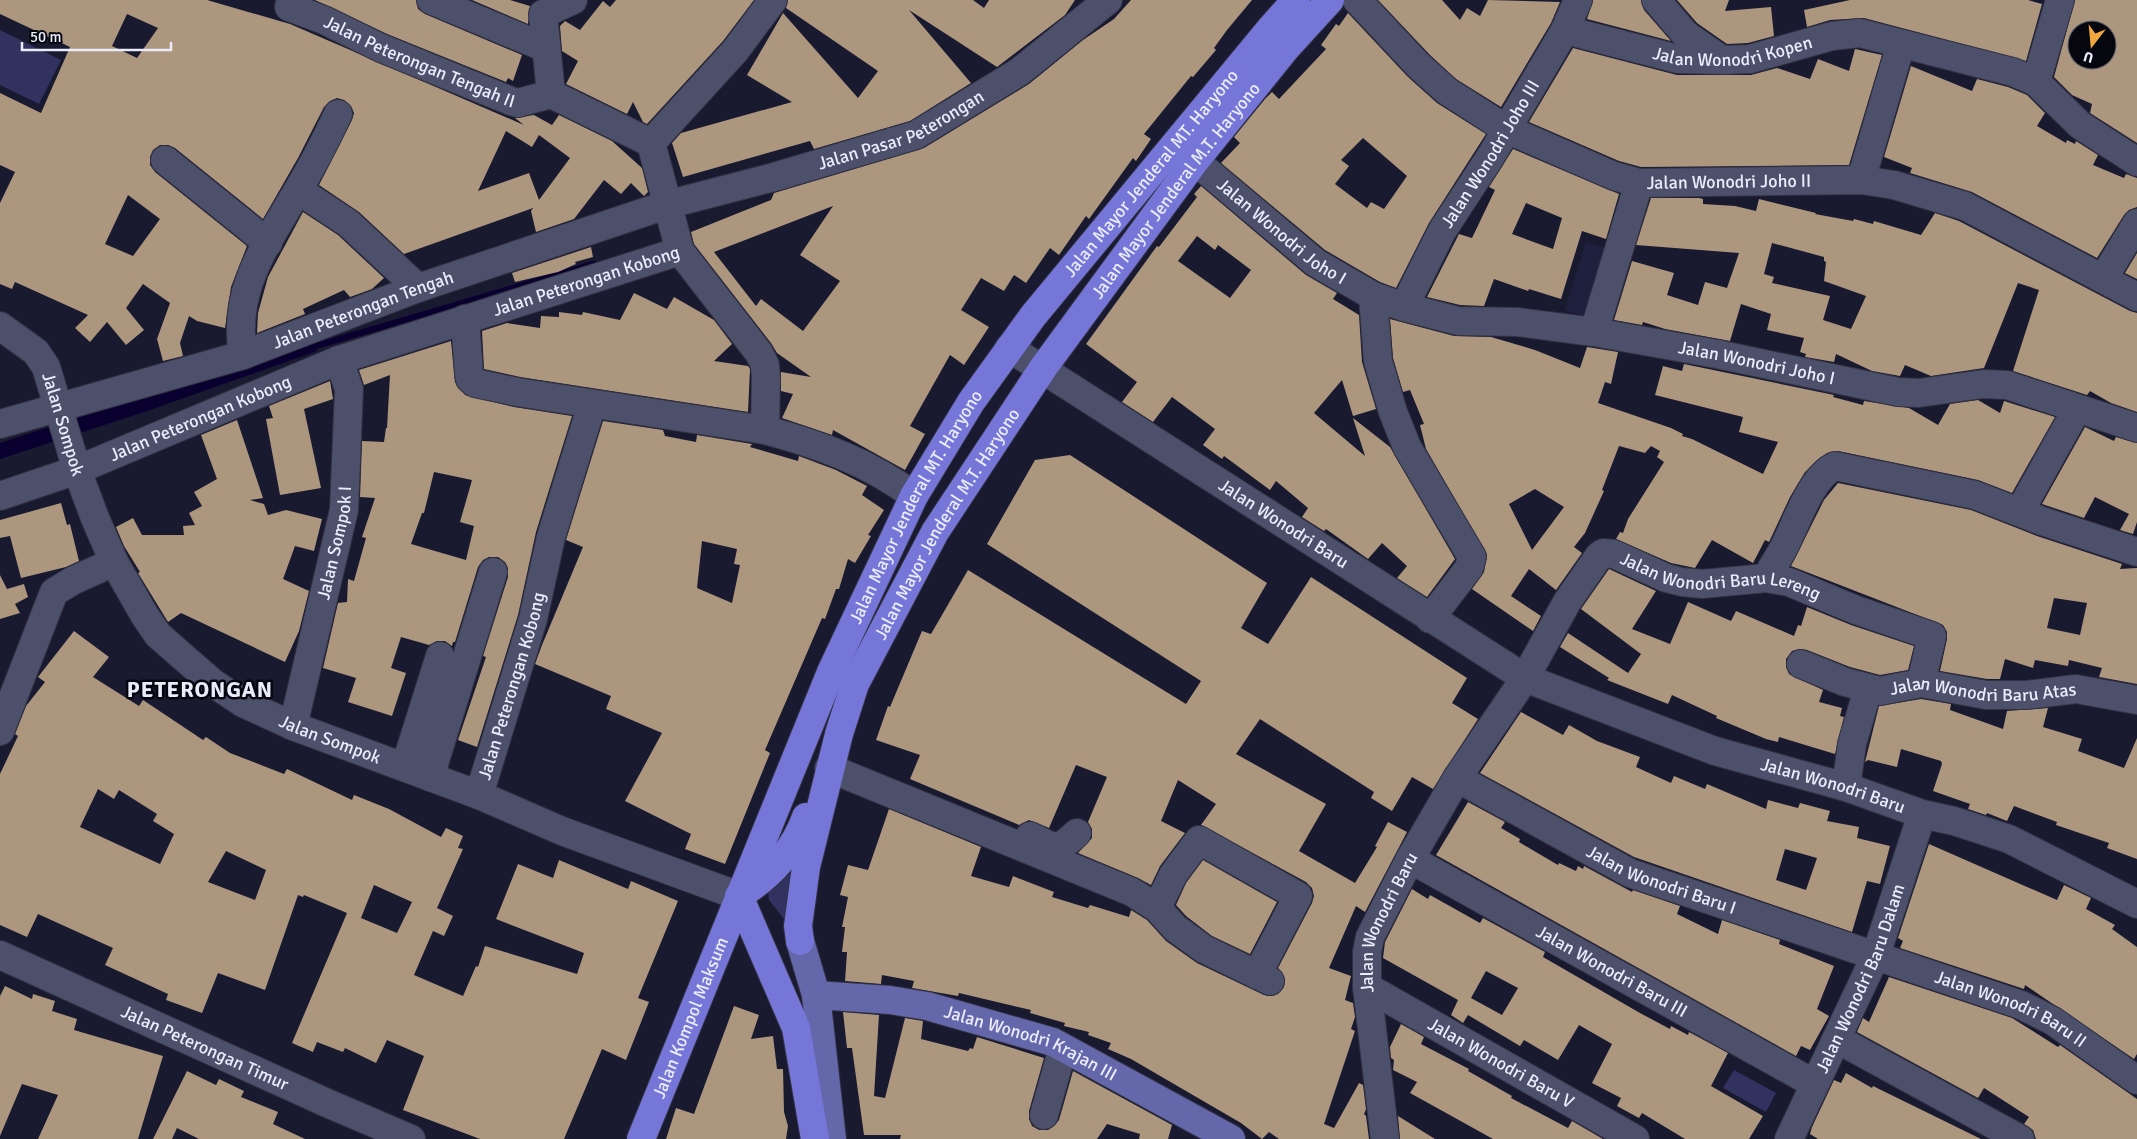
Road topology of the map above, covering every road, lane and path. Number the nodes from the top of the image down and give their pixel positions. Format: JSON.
{"nodes":[{"id":1,"x":431,"y":0,"type":"edge"},
{"id":2,"x":573,"y":0,"type":"edge"},
{"id":3,"x":773,"y":0,"type":"edge"},
{"id":4,"x":1296,"y":0,"type":"edge"},
{"id":5,"x":1330,"y":0,"type":"edge"},
{"id":6,"x":1357,"y":0,"type":"edge"},
{"id":7,"x":1578,"y":0,"type":"edge"},
{"id":8,"x":1656,"y":0,"type":"edge"},
{"id":9,"x":2060,"y":0,"type":"edge"},
{"id":10,"x":1102,"y":2,"type":"edge"},
{"id":11,"x":290,"y":3,"type":"edge"},
{"id":12,"x":537,"y":7,"type":"edge"},
{"id":13,"x":1565,"y":30,"type":"junction"},
{"id":14,"x":1901,"y":44,"type":"junction"},
{"id":15,"x":546,"y":48,"type":"junction"},
{"id":16,"x":1722,"y":60,"type":"junction"},
{"id":17,"x":2036,"y":82,"type":"junction"},
{"id":18,"x":551,"y":94,"type":"junction"},
{"id":19,"x":338,"y":114,"type":"dead end"},
{"id":20,"x":1506,"y":129,"type":"junction"},
{"id":21,"x":651,"y":142,"type":"junction"},
{"id":22,"x":165,"y":160,"type":"dead end"},
{"id":23,"x":1195,"y":161,"type":"junction"},
{"id":24,"x":2137,"y":162,"type":"edge"},
{"id":25,"x":1861,"y":180,"type":"junction"},
{"id":26,"x":1639,"y":183,"type":"junction"},
{"id":27,"x":298,"y":190,"type":"junction"},
{"id":28,"x":666,"y":205,"type":"junction"},
{"id":29,"x":2137,"y":223,"type":"edge"},
{"id":30,"x":268,"y":243,"type":"junction"},
{"id":31,"x":680,"y":250,"type":"junction"},
{"id":32,"x":2110,"y":270,"type":"dead end"},
{"id":33,"x":418,"y":288,"type":"junction"},
{"id":34,"x":1372,"y":296,"type":"junction"},
{"id":35,"x":2137,"y":297,"type":"edge"},
{"id":36,"x":1404,"y":307,"type":"junction"},
{"id":37,"x":465,"y":319,"type":"junction"},
{"id":38,"x":0,"y":326,"type":"edge"},
{"id":39,"x":1594,"y":332,"type":"junction"},
{"id":40,"x":1009,"y":348,"type":"junction"},
{"id":41,"x":243,"y":355,"type":"junction"},
{"id":42,"x":339,"y":360,"type":"junction"},
{"id":43,"x":1043,"y":368,"type":"junction"},
{"id":44,"x":592,"y":404,"type":"junction"},
{"id":45,"x":2077,"y":409,"type":"junction"},
{"id":46,"x":61,"y":413,"type":"junction"},
{"id":47,"x":0,"y":424,"type":"edge"},
{"id":48,"x":2137,"y":428,"type":"edge"},
{"id":49,"x":765,"y":430,"type":"junction"},
{"id":50,"x":76,"y":466,"type":"junction"},
{"id":51,"x":0,"y":496,"type":"edge"},
{"id":52,"x":914,"y":496,"type":"junction"},
{"id":53,"x":2020,"y":511,"type":"junction"},
{"id":54,"x":2137,"y":552,"type":"edge"},
{"id":55,"x":114,"y":562,"type":"junction"},
{"id":56,"x":493,"y":572,"type":"dead end"},
{"id":57,"x":1766,"y":578,"type":"junction"},
{"id":58,"x":1430,"y":619,"type":"junction"},
{"id":59,"x":440,"y":656,"type":"dead end"},
{"id":60,"x":1801,"y":664,"type":"dead end"},
{"id":61,"x":1525,"y":678,"type":"junction"},
{"id":62,"x":1921,"y":682,"type":"junction"},
{"id":63,"x":1868,"y":689,"type":"junction"},
{"id":64,"x":2137,"y":700,"type":"edge"},
{"id":65,"x":293,"y":726,"type":"junction"},
{"id":66,"x":0,"y":731,"type":"edge"},
{"id":67,"x":831,"y":760,"type":"junction"},
{"id":68,"x":405,"y":767,"type":"junction"},
{"id":69,"x":430,"y":777,"type":"junction"},
{"id":70,"x":1457,"y":778,"type":"junction"},
{"id":71,"x":1846,"y":787,"type":"junction"},
{"id":72,"x":479,"y":795,"type":"junction"},
{"id":73,"x":821,"y":798,"type":"junction"},
{"id":74,"x":1922,"y":814,"type":"junction"},
{"id":75,"x":1077,"y":833,"type":"dead end"},
{"id":76,"x":1410,"y":859,"type":"junction"},
{"id":77,"x":739,"y":896,"type":"junction"},
{"id":78,"x":2135,"y":897,"type":"edge"},
{"id":79,"x":1157,"y":908,"type":"junction"},
{"id":80,"x":800,"y":941,"type":"joint"},
{"id":81,"x":717,"y":954,"type":"junction"},
{"id":82,"x":0,"y":955,"type":"edge"},
{"id":83,"x":1876,"y":955,"type":"junction"},
{"id":84,"x":766,"y":959,"type":"junction"},
{"id":85,"x":1367,"y":987,"type":"junction"},
{"id":86,"x":816,"y":995,"type":"junction"},
{"id":87,"x":1837,"y":1040,"type":"junction"},
{"id":88,"x":1063,"y":1048,"type":"junction"},
{"id":89,"x":2137,"y":1080,"type":"edge"},
{"id":90,"x":1814,"y":1083,"type":"junction"},
{"id":91,"x":1044,"y":1115,"type":"dead end"},
{"id":92,"x":1227,"y":1138,"type":"edge"},
{"id":93,"x":411,"y":1139,"type":"edge"},
{"id":94,"x":641,"y":1139,"type":"edge"},
{"id":95,"x":815,"y":1139,"type":"edge"},
{"id":96,"x":832,"y":1139,"type":"edge"},
{"id":97,"x":1385,"y":1139,"type":"edge"},
{"id":98,"x":1635,"y":1139,"type":"edge"},
{"id":99,"x":1788,"y":1139,"type":"edge"},
{"id":100,"x":2020,"y":1139,"type":"edge"}],
"edges":[{"from":1,"to":15,"type":"street"},
{"from":2,"to":12,"type":"street"},
{"from":3,"to":21,"type":"street"},
{"from":4,"to":40,"type":"highway","name":"Jalan Mayor Jenderal MT. Haryono"},
{"from":5,"to":23,"type":"highway","name":"Jalan Mayor Jenderal M.T. Haryono"},
{"from":6,"to":20,"type":"street","name":"Jalan Wonodri Joho II"},
{"from":7,"to":13,"type":"street","name":"Jalan Wonodri Joho III"},
{"from":8,"to":16,"type":"street"},
{"from":9,"to":17,"type":"street"},
{"from":10,"to":28,"type":"street","name":"Jalan Pasar Peterongan"},
{"from":11,"to":18,"type":"street","name":"Jalan Peterongan Tengah II"},
{"from":12,"to":15,"type":"street"},
{"from":13,"to":16,"type":"street","name":"Jalan Wonodri Kopen"},
{"from":13,"to":20,"type":"street","name":"Jalan Wonodri Joho III"},
{"from":14,"to":16,"type":"street","name":"Jalan Wonodri Kopen"},
{"from":14,"to":17,"type":"street","name":"Jalan Wonodri Kopen"},
{"from":14,"to":25,"type":"street"},
{"from":15,"to":18,"type":"street"},
{"from":17,"to":24,"type":"street","name":"Jalan Wonodri Kopen"},
{"from":18,"to":21,"type":"street"},
{"from":19,"to":27,"type":"street"},
{"from":20,"to":26,"type":"street","name":"Jalan Wonodri Joho II"},
{"from":20,"to":36,"type":"street","name":"Jalan Wonodri Joho III"},
{"from":21,"to":28,"type":"street"},
{"from":22,"to":30,"type":"street"},
{"from":23,"to":34,"type":"street","name":"Jalan Wonodri Joho I"},
{"from":23,"to":43,"type":"highway","name":"Jalan Mayor Jenderal M.T. Haryono"},
{"from":25,"to":26,"type":"street","name":"Jalan Wonodri Joho II"},
{"from":25,"to":35,"type":"street","name":"Jalan Wonodri Joho II"},
{"from":26,"to":39,"type":"street"},
{"from":27,"to":30,"type":"street"},
{"from":27,"to":33,"type":"street"},
{"from":28,"to":31,"type":"street"},
{"from":28,"to":33,"type":"street","name":"Jalan Peterongan Tengah"},
{"from":29,"to":32,"type":"street"},
{"from":30,"to":41,"type":"street"},
{"from":31,"to":37,"type":"street","name":"Jalan Peterongan Kobong"},
{"from":31,"to":49,"type":"street","name":"Jalan Peterongan Kobong"},
{"from":33,"to":41,"type":"street","name":"Jalan Peterongan Tengah"},
{"from":34,"to":36,"type":"street","name":"Jalan Wonodri Joho I"},
{"from":34,"to":58,"type":"street"},
{"from":36,"to":39,"type":"street","name":"Jalan Wonodri Joho I"},
{"from":37,"to":42,"type":"street","name":"Jalan Peterongan Kobong"},
{"from":37,"to":44,"type":"street"},
{"from":38,"to":46,"type":"street","name":"Jalan Sompok"},
{"from":39,"to":45,"type":"street","name":"Jalan Wonodri Joho I"},
{"from":40,"to":43,"type":"street"},
{"from":40,"to":52,"type":"highway","name":"Jalan Mayor Jenderal MT. Haryono"},
{"from":41,"to":46,"type":"street","name":"Jalan Peterongan Tengah"},
{"from":42,"to":50,"type":"street","name":"Jalan Peterongan Kobong"},
{"from":42,"to":65,"type":"street","name":"Jalan Sompok I"},
{"from":43,"to":58,"type":"street","name":"Jalan Wonodri Baru"},
{"from":43,"to":67,"type":"highway","name":"Jalan Mayor Jenderal M.T. Haryono"},
{"from":44,"to":49,"type":"street"},
{"from":44,"to":72,"type":"street","name":"Jalan Peterongan Kobong"},
{"from":45,"to":48,"type":"street","name":"Jalan Wonodri Joho I"},
{"from":45,"to":53,"type":"street"},
{"from":46,"to":47,"type":"street","name":"Jalan Peterongan Tengah"},
{"from":46,"to":50,"type":"street","name":"Jalan Sompok"},
{"from":49,"to":52,"type":"street"},
{"from":50,"to":51,"type":"street"},
{"from":50,"to":55,"type":"street","name":"Jalan Sompok"},
{"from":52,"to":77,"type":"highway","name":"Jalan Mayor Jenderal MT. Haryono"},
{"from":53,"to":54,"type":"street"},
{"from":53,"to":57,"type":"street"},
{"from":55,"to":65,"type":"street","name":"Jalan Sompok"},
{"from":55,"to":66,"type":"street"},
{"from":56,"to":69,"type":"street"},
{"from":57,"to":61,"type":"street","name":"Jalan Wonodri Baru Lereng"},
{"from":57,"to":62,"type":"street","name":"Jalan Wonodri Baru Lereng"},
{"from":58,"to":61,"type":"street","name":"Jalan Wonodri Baru"},
{"from":59,"to":68,"type":"street"},
{"from":60,"to":63,"type":"street"},
{"from":61,"to":70,"type":"street","name":"Jalan Wonodri Baru"},
{"from":61,"to":71,"type":"street","name":"Jalan Wonodri Baru"},
{"from":62,"to":63,"type":"street","name":"Jalan Wonodri Baru Atas"},
{"from":62,"to":64,"type":"street","name":"Jalan Wonodri Baru Atas"},
{"from":63,"to":71,"type":"street","name":"Jalan Wonodri Baru Atas"},
{"from":65,"to":68,"type":"street","name":"Jalan Sompok"},
{"from":67,"to":73,"type":"highway","name":"Jalan Mayor Jenderal M.T. Haryono"},
{"from":67,"to":75,"type":"street"},
{"from":67,"to":79,"type":"street"},
{"from":68,"to":69,"type":"street","name":"Jalan Sompok"},
{"from":69,"to":72,"type":"street","name":"Jalan Sompok"},
{"from":70,"to":76,"type":"street","name":"Jalan Wonodri Baru"},
{"from":70,"to":83,"type":"street","name":"Jalan Wonodri Baru I"},
{"from":71,"to":74,"type":"street","name":"Jalan Wonodri Baru"},
{"from":72,"to":77,"type":"street","name":"Jalan Sompok"},
{"from":73,"to":77,"type":"highway"},
{"from":73,"to":80,"type":"highway","name":"Jalan Mayor Jenderal M.T. Haryono"},
{"from":74,"to":78,"type":"street","name":"Jalan Wonodri Baru"},
{"from":74,"to":83,"type":"street","name":"Jalan Wonodri Baru Dalam"},
{"from":76,"to":85,"type":"street","name":"Jalan Wonodri Baru"},
{"from":76,"to":90,"type":"street","name":"Jalan Wonodri Baru III"},
{"from":77,"to":81,"type":"highway","name":"Jalan Kompol Maksum"},
{"from":77,"to":84,"type":"highway"},
{"from":79,"to":79,"type":"street"},
{"from":80,"to":86,"type":"main road","name":"Jalan Mayor Jenderal M.T. Haryono"},
{"from":81,"to":84,"type":"highway"},
{"from":81,"to":94,"type":"highway","name":"Jalan Kompol Maksum"},
{"from":82,"to":93,"type":"street","name":"Jalan Peterongan Timur"},
{"from":83,"to":87,"type":"street","name":"Jalan Wonodri Baru Dalam"},
{"from":83,"to":89,"type":"street","name":"Jalan Wonodri Baru II"},
{"from":84,"to":95,"type":"highway"},
{"from":85,"to":97,"type":"street","name":"Jalan Wonodri Baru"},
{"from":85,"to":98,"type":"street","name":"Jalan Wonodri Baru V"},
{"from":86,"to":88,"type":"main road","name":"Jalan Wonodri Krajan III"},
{"from":86,"to":96,"type":"main road","name":"Jalan Mayor Jenderal M.T. Haryono"},
{"from":87,"to":90,"type":"street","name":"Jalan Wonodri Baru Dalam"},
{"from":87,"to":100,"type":"street"},
{"from":88,"to":91,"type":"street"},
{"from":88,"to":92,"type":"main road","name":"Jalan Wonodri Krajan III"},
{"from":90,"to":99,"type":"street","name":"Jalan Wonodri Baru Dalam"}]}
